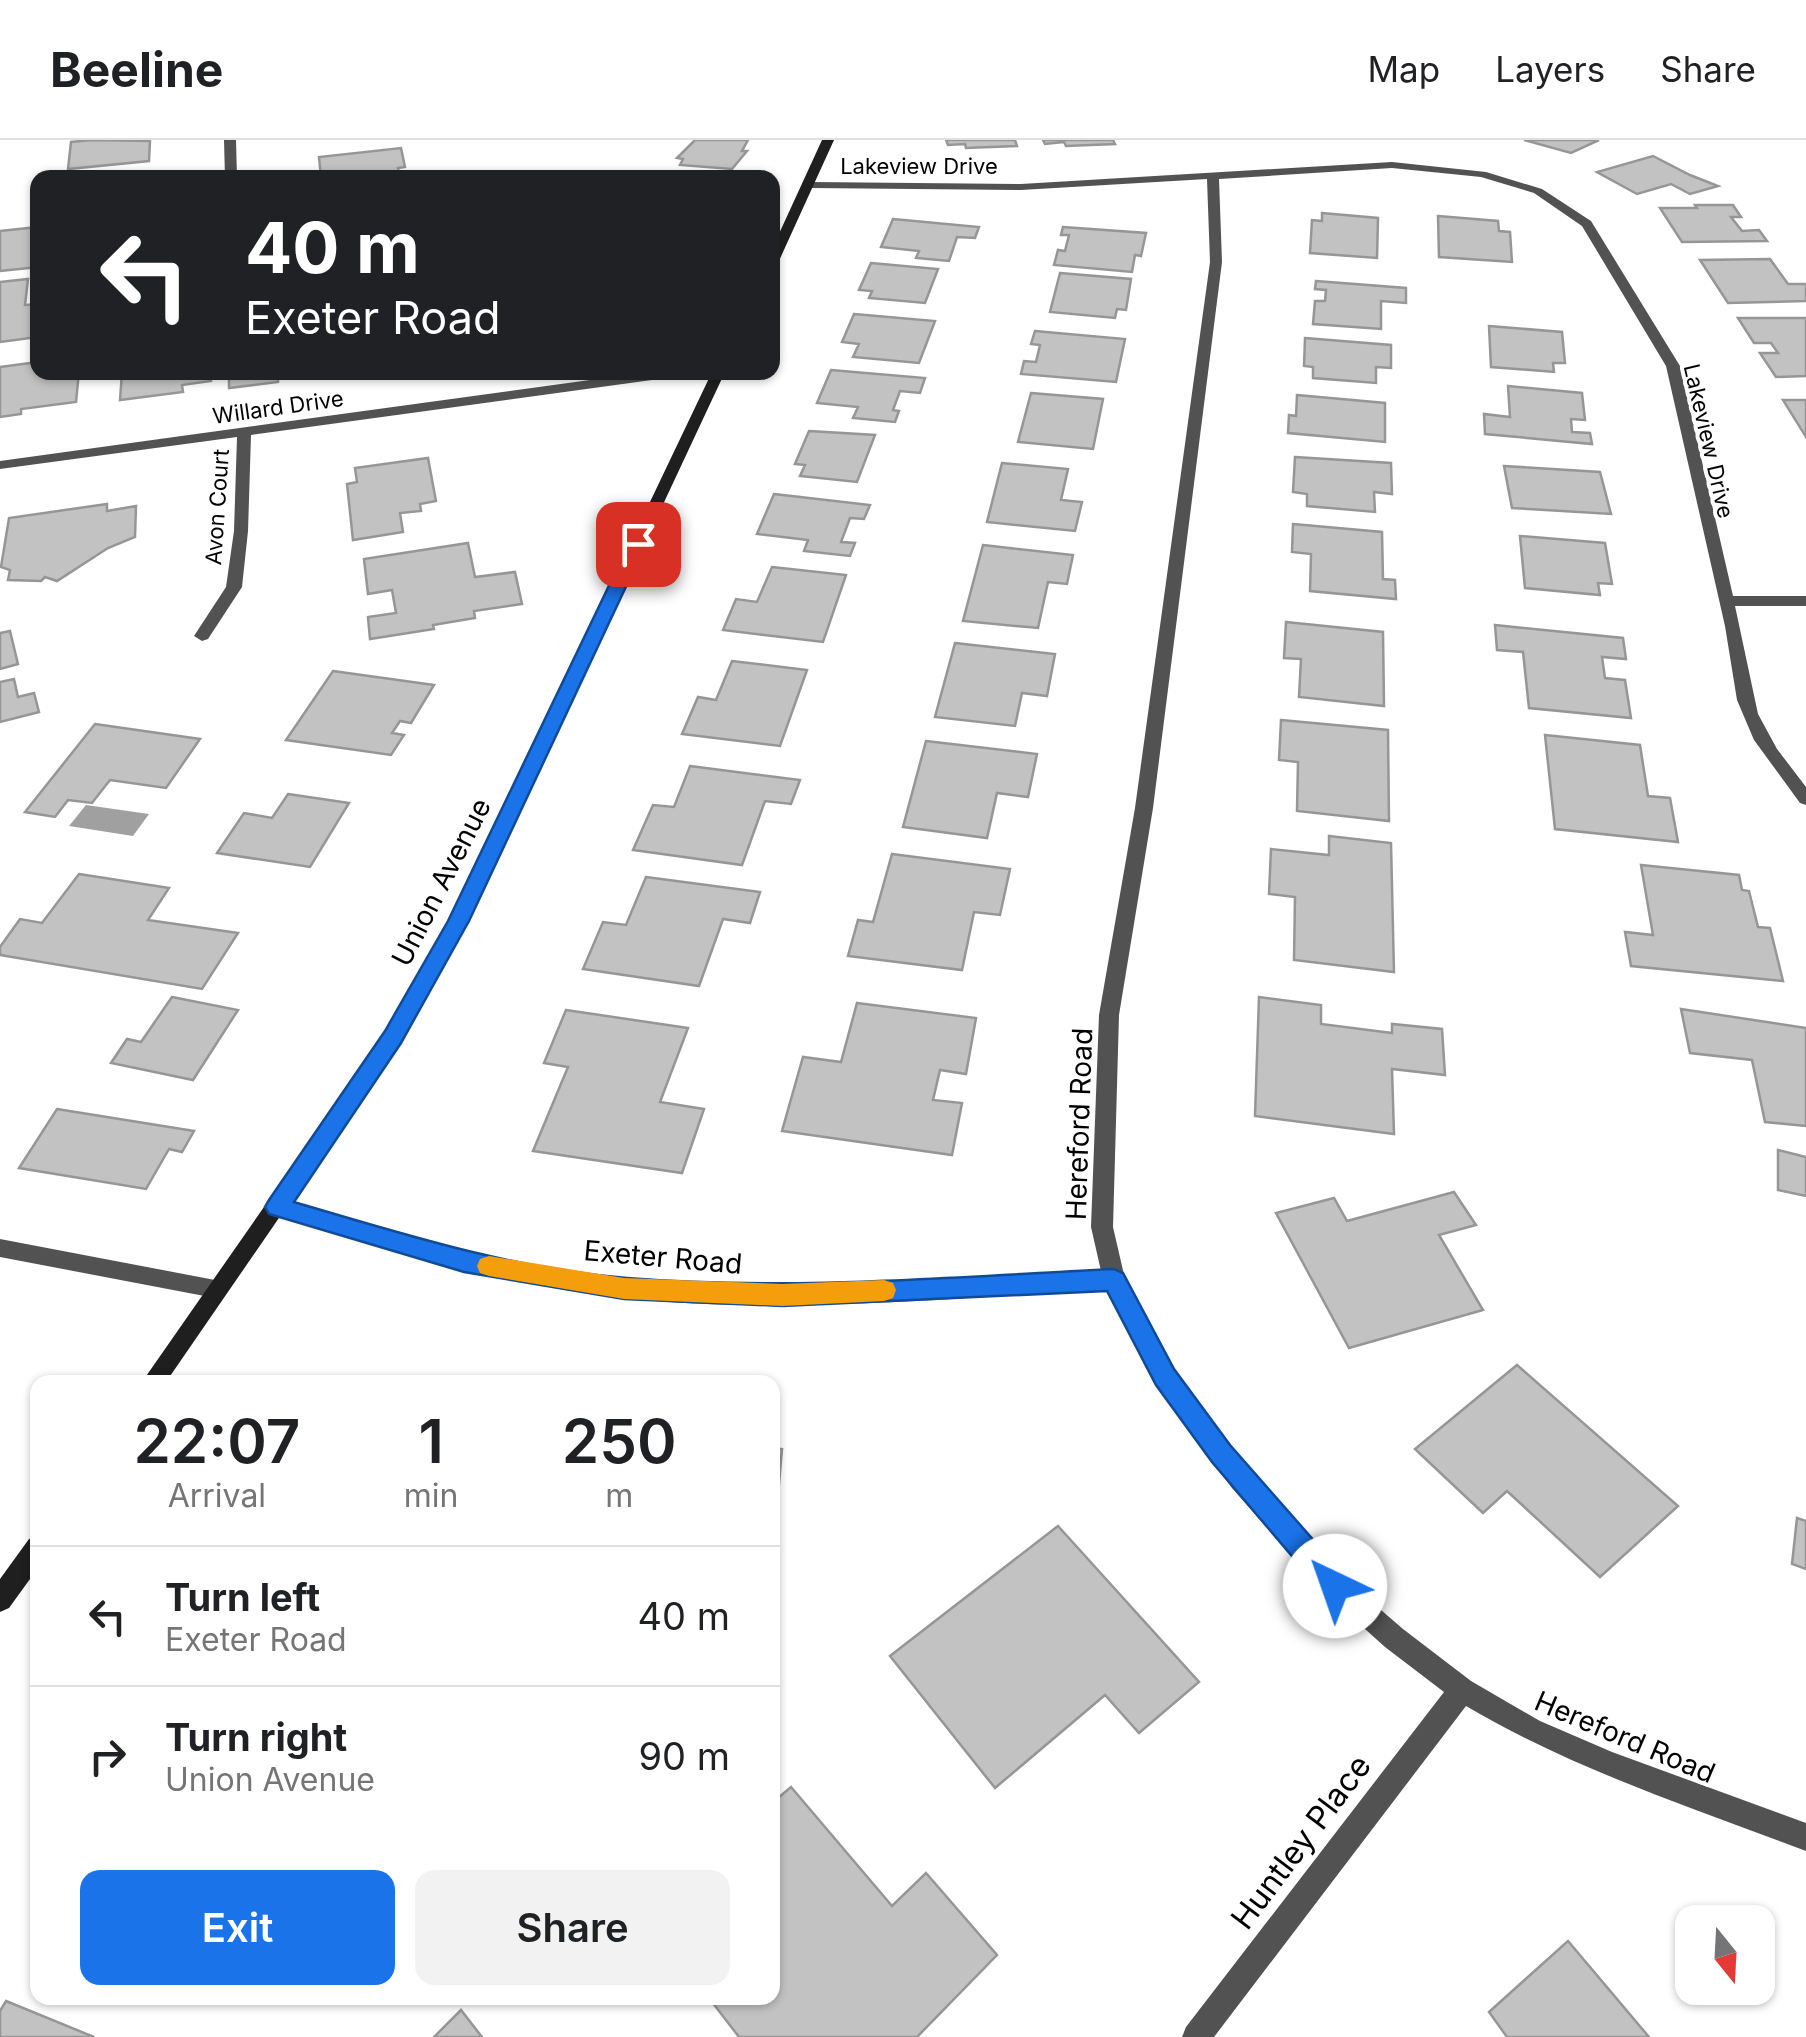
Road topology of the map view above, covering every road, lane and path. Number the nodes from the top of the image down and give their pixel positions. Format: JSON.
{"nodes":[{"id":1,"x":230,"y":140,"type":"edge"},
{"id":2,"x":828,"y":140,"type":"edge"},
{"id":3,"x":231,"y":170,"type":"edge"},
{"id":4,"x":1213,"y":177,"type":"junction"},
{"id":5,"x":811,"y":185,"type":"junction"},
{"id":6,"x":780,"y":247,"type":"edge"},
{"id":7,"x":623,"y":380,"type":"edge"},
{"id":8,"x":715,"y":380,"type":"edge"},
{"id":9,"x":244,"y":432,"type":"junction"},
{"id":10,"x":0,"y":465,"type":"edge"},
{"id":11,"x":1806,"y":601,"type":"edge"},
{"id":12,"x":1726,"y":602,"type":"junction"},
{"id":13,"x":202,"y":636,"type":"dead end"},
{"id":14,"x":1806,"y":800,"type":"edge"},
{"id":15,"x":277,"y":1207,"type":"junction"},
{"id":16,"x":0,"y":1248,"type":"edge"},
{"id":17,"x":1114,"y":1280,"type":"junction"},
{"id":18,"x":215,"y":1289,"type":"junction"},
{"id":19,"x":158,"y":1375,"type":"edge"},
{"id":20,"x":30,"y":1557,"type":"edge"},
{"id":21,"x":0,"y":1600,"type":"edge"},
{"id":22,"x":1462,"y":1690,"type":"junction"},
{"id":23,"x":1806,"y":1838,"type":"edge"},
{"id":24,"x":1196,"y":2037,"type":"edge"}],
"edges":[{"from":1,"to":3,"type":"street"},
{"from":2,"to":5,"type":"main road"},
{"from":4,"to":5,"type":"street","name":"Lakeview Drive"},
{"from":4,"to":12,"type":"street","name":"Lakeview Drive"},
{"from":4,"to":17,"type":"street","name":"Hereford Road"},
{"from":5,"to":6,"type":"main road"},
{"from":7,"to":9,"type":"street","name":"Willard Drive"},
{"from":8,"to":15,"type":"main road","name":"Union Avenue"},
{"from":9,"to":10,"type":"street","name":"Willard Drive"},
{"from":9,"to":13,"type":"street","name":"Avon Court"},
{"from":11,"to":12,"type":"street"},
{"from":12,"to":14,"type":"street","name":"Lakeview Drive"},
{"from":15,"to":17,"type":"street","name":"Exeter Road"},
{"from":15,"to":18,"type":"main road","name":"Union Avenue"},
{"from":16,"to":18,"type":"street"},
{"from":17,"to":22,"type":"street","name":"Hereford Road"},
{"from":18,"to":19,"type":"main road","name":"Union Avenue"},
{"from":20,"to":21,"type":"main road"},
{"from":22,"to":23,"type":"street","name":"Hereford Road"},
{"from":22,"to":24,"type":"street","name":"Huntley Place"}]}
